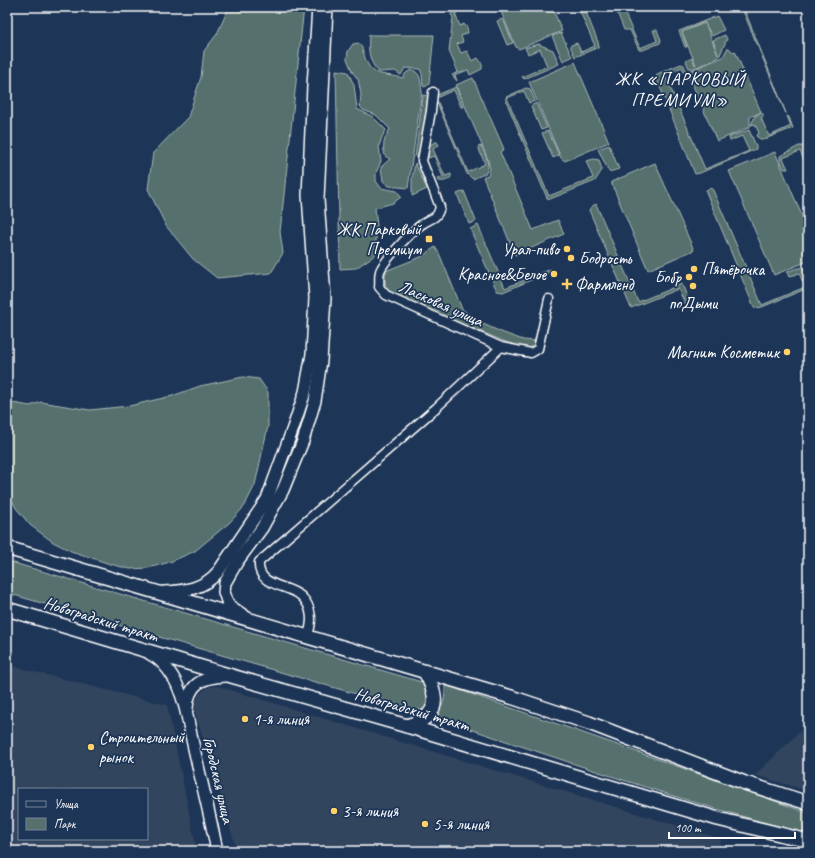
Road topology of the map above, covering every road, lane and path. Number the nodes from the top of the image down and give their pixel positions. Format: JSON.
{"nodes":[{"id":1,"x":318,"y":7,"type":"edge"},
{"id":2,"x":327,"y":7,"type":"edge"},
{"id":3,"x":433,"y":92,"type":"dead end"},
{"id":4,"x":550,"y":298,"type":"dead end"},
{"id":5,"x":501,"y":347,"type":"junction"},
{"id":6,"x":7,"y":548,"type":"edge"},
{"id":7,"x":157,"y":592,"type":"junction"},
{"id":8,"x":7,"y":609,"type":"edge"},
{"id":9,"x":248,"y":618,"type":"junction"},
{"id":10,"x":307,"y":637,"type":"junction"},
{"id":11,"x":145,"y":651,"type":"junction"},
{"id":12,"x":425,"y":672,"type":"junction"},
{"id":13,"x":228,"y":675,"type":"junction"},
{"id":14,"x":187,"y":716,"type":"junction"},
{"id":15,"x":407,"y":726,"type":"junction"},
{"id":16,"x":808,"y":803,"type":"edge"},
{"id":17,"x":808,"y":841,"type":"edge"},
{"id":18,"x":217,"y":851,"type":"edge"}],
"edges":[{"from":1,"to":7,"type":"main road"},
{"from":2,"to":9,"type":"main road"},
{"from":3,"to":5,"type":"street","name":"Ласковая улица"},
{"from":4,"to":5,"type":"street","name":"Ласковая улица"},
{"from":5,"to":10,"type":"street"},
{"from":6,"to":7,"type":"main road"},
{"from":7,"to":9,"type":"main road"},
{"from":8,"to":11,"type":"main road","name":"Новоградский тракт"},
{"from":9,"to":10,"type":"main road"},
{"from":10,"to":12,"type":"main road"},
{"from":11,"to":13,"type":"main road","name":"Новоградский тракт"},
{"from":11,"to":14,"type":"main road"},
{"from":12,"to":15,"type":"main road"},
{"from":12,"to":16,"type":"main road"},
{"from":13,"to":14,"type":"main road"},
{"from":13,"to":15,"type":"main road","name":"Новоградский тракт"},
{"from":14,"to":18,"type":"main road","name":"Городская улица"},
{"from":15,"to":17,"type":"main road","name":"Новоградский тракт"}]}
